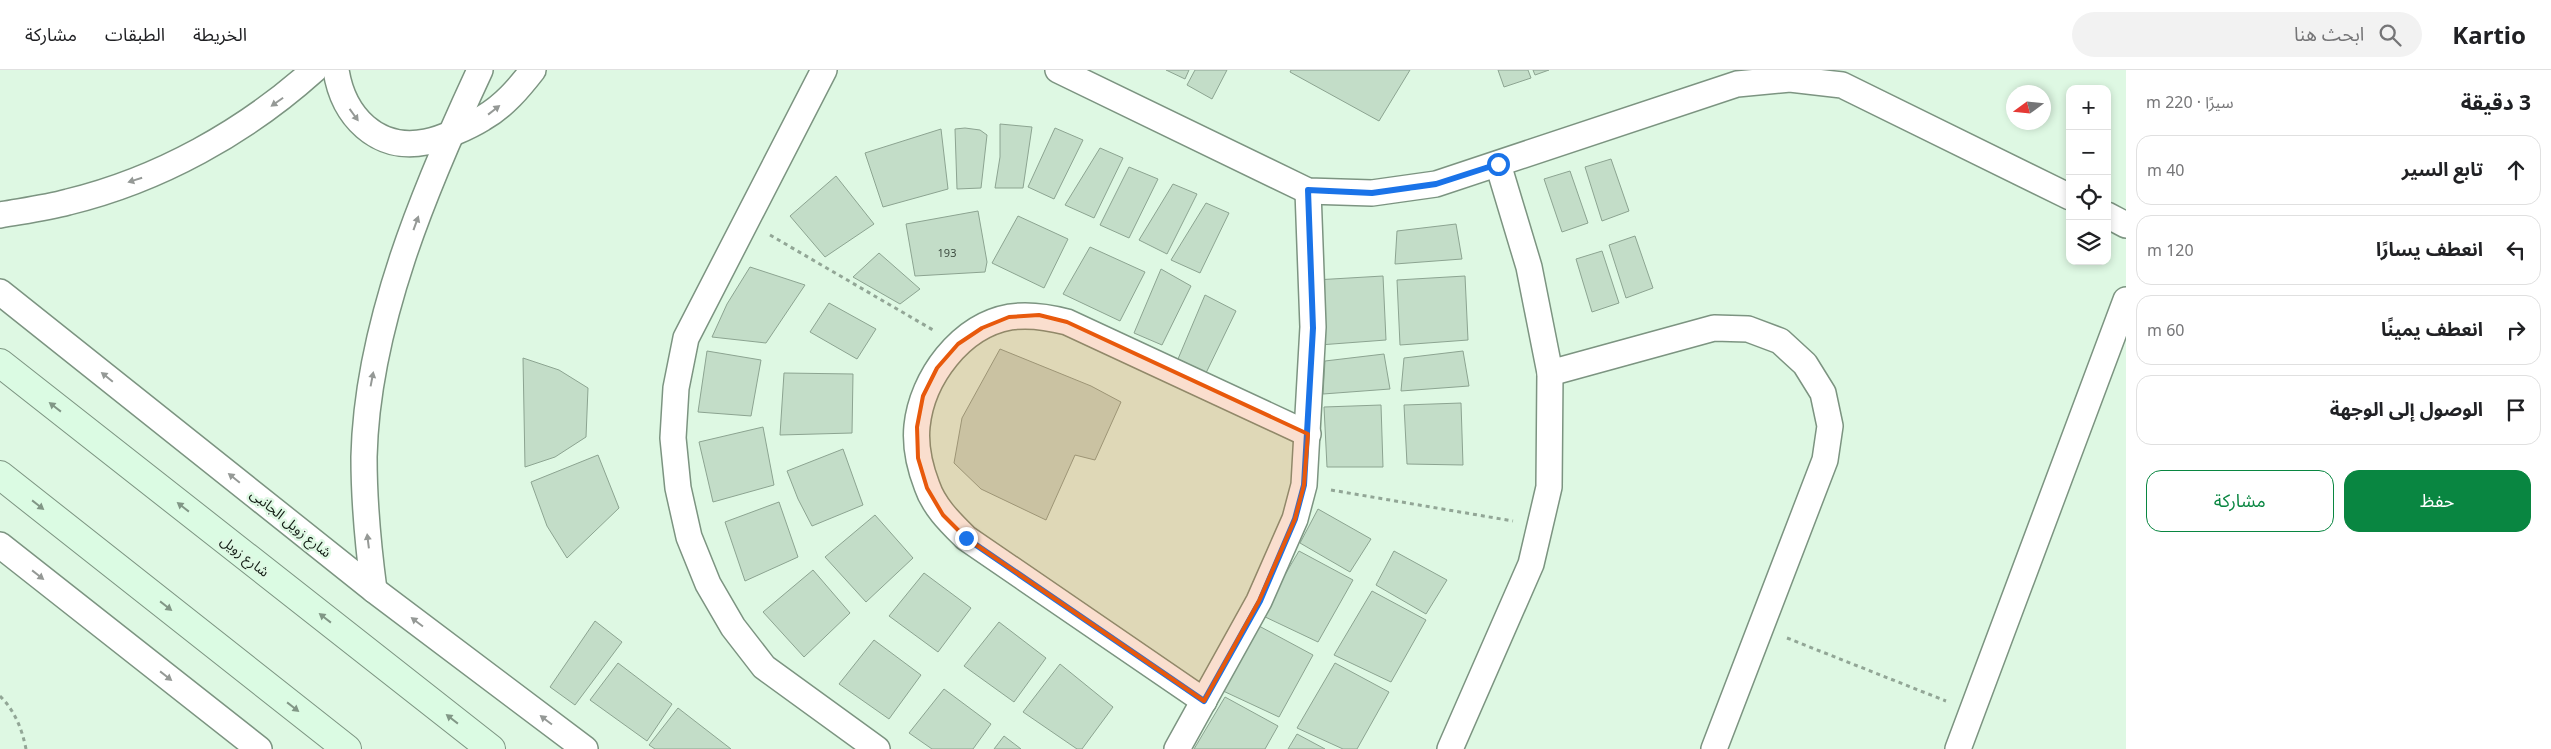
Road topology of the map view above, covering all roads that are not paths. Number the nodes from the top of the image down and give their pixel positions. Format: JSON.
{"nodes":[{"id":1,"x":314,"y":70,"type":"edge"},
{"id":2,"x":336,"y":70,"type":"edge"},
{"id":3,"x":480,"y":70,"type":"edge"},
{"id":4,"x":533,"y":70,"type":"edge"},
{"id":5,"x":824,"y":70,"type":"edge"},
{"id":6,"x":1058,"y":70,"type":"edge"},
{"id":7,"x":451,"y":132,"type":"junction"},
{"id":8,"x":1498,"y":164,"type":"junction"},
{"id":9,"x":1308,"y":190,"type":"junction"},
{"id":10,"x":2066,"y":195,"type":"edge"},
{"id":11,"x":0,"y":215,"type":"edge"},
{"id":12,"x":2111,"y":218,"type":"edge"},
{"id":13,"x":2126,"y":225,"type":"edge"},
{"id":14,"x":0,"y":292,"type":"edge"},
{"id":15,"x":2126,"y":300,"type":"edge"},
{"id":16,"x":0,"y":363,"type":"edge"},
{"id":17,"x":1550,"y":373,"type":"junction"},
{"id":18,"x":1308,"y":434,"type":"junction"},
{"id":19,"x":0,"y":475,"type":"edge"},
{"id":20,"x":0,"y":545,"type":"edge"},
{"id":21,"x":374,"y":590,"type":"junction"},
{"id":22,"x":1204,"y":701,"type":"junction"},
{"id":23,"x":258,"y":749,"type":"edge"},
{"id":24,"x":347,"y":749,"type":"edge"},
{"id":25,"x":491,"y":749,"type":"edge"},
{"id":26,"x":585,"y":749,"type":"edge"},
{"id":27,"x":877,"y":749,"type":"edge"},
{"id":28,"x":1176,"y":749,"type":"edge"},
{"id":29,"x":1450,"y":749,"type":"edge"},
{"id":30,"x":1714,"y":749,"type":"edge"},
{"id":31,"x":1958,"y":749,"type":"edge"}],
"edges":[{"from":1,"to":11,"type":"street","one_way":true},
{"from":2,"to":7,"type":"street","one_way":true},
{"from":3,"to":7,"type":"street"},
{"from":7,"to":4,"type":"street","one_way":true},
{"from":5,"to":27,"type":"street"},
{"from":6,"to":9,"type":"street"},
{"from":21,"to":7,"type":"street","one_way":true},
{"from":8,"to":9,"type":"street"},
{"from":8,"to":10,"type":"street"},
{"from":8,"to":17,"type":"street"},
{"from":9,"to":18,"type":"street"},
{"from":12,"to":13,"type":"street"},
{"from":21,"to":14,"type":"street","name":"شارع زويل الجانبى","one_way":true},
{"from":15,"to":31,"type":"street"},
{"from":25,"to":16,"type":"main road","name":"شارع زويل","one_way":true},
{"from":17,"to":29,"type":"street"},
{"from":17,"to":30,"type":"street"},
{"from":18,"to":22,"type":"street"},
{"from":18,"to":22,"type":"street"},
{"from":19,"to":24,"type":"main road","one_way":true},
{"from":20,"to":23,"type":"street","one_way":true},
{"from":26,"to":21,"type":"street","name":"شارع زويل الجانبى","one_way":true},
{"from":22,"to":28,"type":"street"}]}
